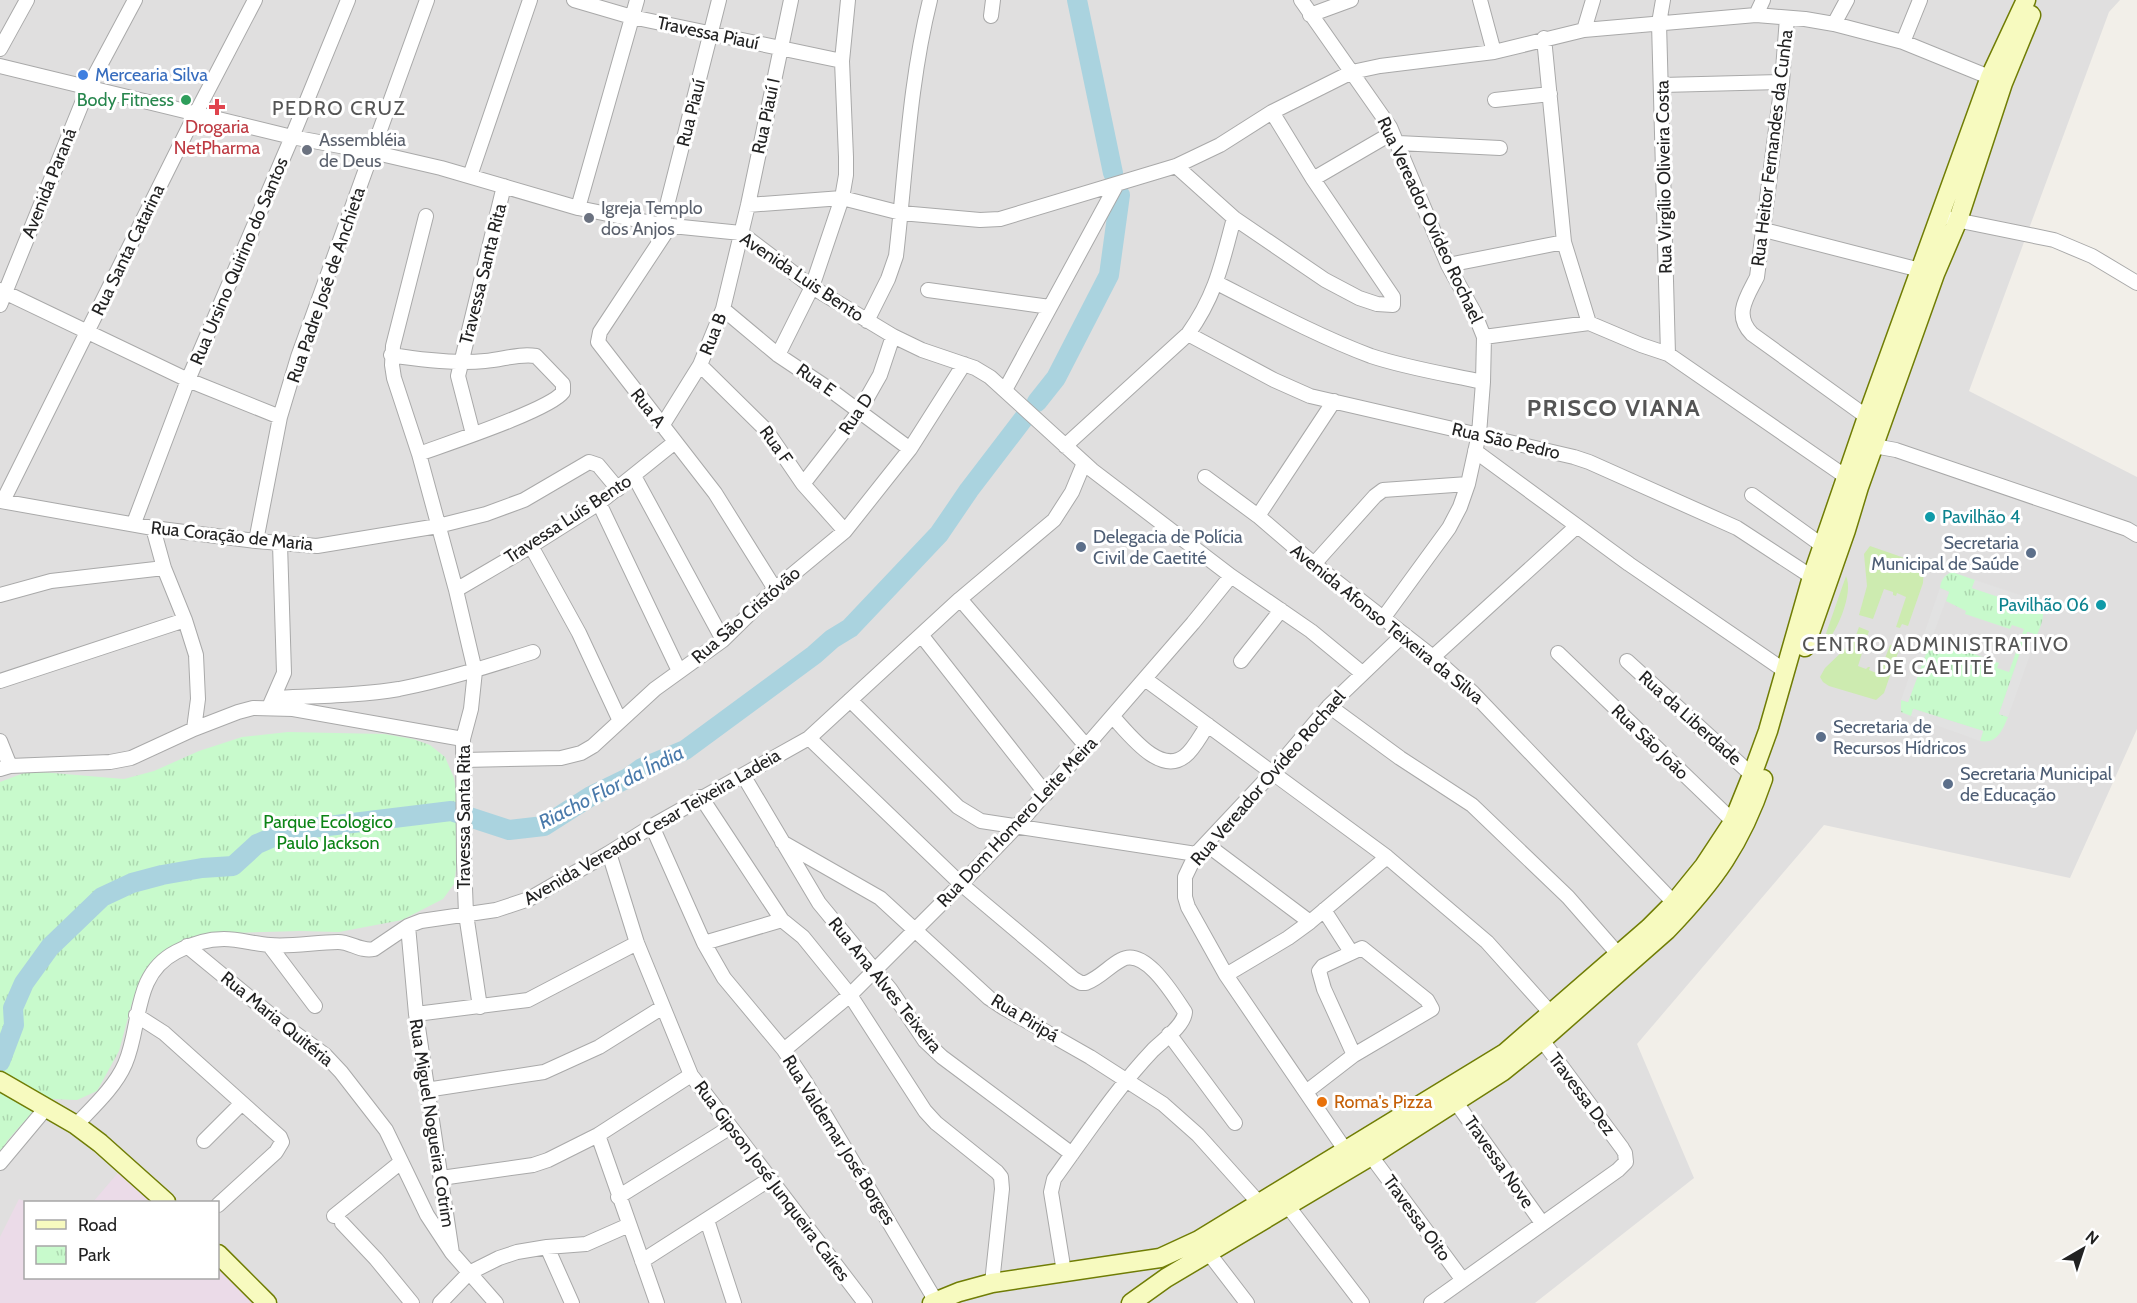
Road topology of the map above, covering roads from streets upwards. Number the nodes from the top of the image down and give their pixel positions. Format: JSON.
{"nodes":[{"id":1,"x":27,"y":0,"type":"edge"},
{"id":2,"x":135,"y":0,"type":"edge"},
{"id":3,"x":255,"y":0,"type":"edge"},
{"id":4,"x":348,"y":0,"type":"edge"},
{"id":5,"x":427,"y":0,"type":"edge"},
{"id":6,"x":530,"y":0,"type":"edge"},
{"id":7,"x":574,"y":0,"type":"edge"},
{"id":8,"x":637,"y":0,"type":"edge"},
{"id":9,"x":719,"y":0,"type":"edge"},
{"id":10,"x":791,"y":0,"type":"edge"},
{"id":11,"x":848,"y":0,"type":"edge"},
{"id":12,"x":930,"y":0,"type":"edge"},
{"id":13,"x":993,"y":0,"type":"edge"},
{"id":14,"x":1301,"y":0,"type":"edge"},
{"id":15,"x":1350,"y":0,"type":"edge"},
{"id":16,"x":1480,"y":0,"type":"edge"},
{"id":17,"x":1593,"y":0,"type":"edge"},
{"id":18,"x":1663,"y":0,"type":"edge"},
{"id":19,"x":1763,"y":0,"type":"edge"},
{"id":20,"x":1847,"y":0,"type":"edge"},
{"id":21,"x":1920,"y":0,"type":"edge"},
{"id":22,"x":2026,"y":0,"type":"edge"},
{"id":23,"x":2038,"y":0,"type":"edge"},
{"id":24,"x":1310,"y":15,"type":"junction"},
{"id":25,"x":1755,"y":15,"type":"junction"},
{"id":26,"x":632,"y":16,"type":"junction"},
{"id":27,"x":991,"y":16,"type":"dead end"},
{"id":28,"x":1787,"y":18,"type":"junction"},
{"id":29,"x":1659,"y":23,"type":"junction"},
{"id":30,"x":1834,"y":24,"type":"junction"},
{"id":31,"x":1584,"y":30,"type":"junction"},
{"id":32,"x":711,"y":33,"type":"junction"},
{"id":33,"x":1544,"y":38,"type":"junction"},
{"id":34,"x":1903,"y":42,"type":"junction"},
{"id":35,"x":780,"y":48,"type":"junction"},
{"id":36,"x":0,"y":49,"type":"edge"},
{"id":37,"x":1494,"y":52,"type":"junction"},
{"id":38,"x":842,"y":61,"type":"junction"},
{"id":39,"x":0,"y":66,"type":"edge"},
{"id":40,"x":1352,"y":72,"type":"junction"},
{"id":41,"x":1996,"y":80,"type":"junction"},
{"id":42,"x":1782,"y":82,"type":"junction"},
{"id":43,"x":1662,"y":85,"type":"junction"},
{"id":44,"x":89,"y":86,"type":"junction"},
{"id":45,"x":1550,"y":94,"type":"junction"},
{"id":46,"x":1494,"y":100,"type":"dead end"},
{"id":47,"x":1272,"y":112,"type":"junction"},
{"id":48,"x":196,"y":113,"type":"junction"},
{"id":49,"x":292,"y":137,"type":"junction"},
{"id":50,"x":1395,"y":138,"type":"junction"},
{"id":51,"x":1500,"y":148,"type":"dead end"},
{"id":52,"x":372,"y":152,"type":"junction"},
{"id":53,"x":1176,"y":166,"type":"junction"},
{"id":54,"x":470,"y":176,"type":"junction"},
{"id":55,"x":1313,"y":179,"type":"junction"},
{"id":56,"x":1117,"y":184,"type":"junction"},
{"id":57,"x":504,"y":186,"type":"junction"},
{"id":58,"x":842,"y":198,"type":"junction"},
{"id":59,"x":748,"y":205,"type":"junction"},
{"id":60,"x":578,"y":208,"type":"junction"},
{"id":61,"x":901,"y":213,"type":"junction"},
{"id":62,"x":426,"y":216,"type":"dead end"},
{"id":63,"x":1234,"y":218,"type":"junction"},
{"id":64,"x":1939,"y":218,"type":"junction"},
{"id":65,"x":1958,"y":220,"type":"junction"},
{"id":66,"x":666,"y":225,"type":"junction"},
{"id":67,"x":1764,"y":230,"type":"junction"},
{"id":68,"x":741,"y":233,"type":"junction"},
{"id":69,"x":1564,"y":242,"type":"junction"},
{"id":70,"x":1448,"y":265,"type":"junction"},
{"id":71,"x":1928,"y":272,"type":"junction"},
{"id":72,"x":1217,"y":283,"type":"junction"},
{"id":73,"x":2137,"y":283,"type":"edge"},
{"id":74,"x":812,"y":286,"type":"junction"},
{"id":75,"x":928,"y":290,"type":"dead end"},
{"id":76,"x":2,"y":296,"type":"edge"},
{"id":77,"x":1050,"y":307,"type":"junction"},
{"id":78,"x":723,"y":309,"type":"junction"},
{"id":79,"x":867,"y":321,"type":"junction"},
{"id":80,"x":1589,"y":323,"type":"junction"},
{"id":81,"x":88,"y":331,"type":"junction"},
{"id":82,"x":1188,"y":334,"type":"junction"},
{"id":83,"x":893,"y":336,"type":"junction"},
{"id":84,"x":1484,"y":337,"type":"junction"},
{"id":85,"x":1668,"y":354,"type":"junction"},
{"id":86,"x":391,"y":355,"type":"junction"},
{"id":87,"x":778,"y":356,"type":"junction"},
{"id":88,"x":462,"y":362,"type":"junction"},
{"id":89,"x":964,"y":364,"type":"junction"},
{"id":90,"x":700,"y":365,"type":"junction"},
{"id":91,"x":188,"y":380,"type":"junction"},
{"id":92,"x":1483,"y":382,"type":"junction"},
{"id":93,"x":1005,"y":390,"type":"junction"},
{"id":94,"x":1334,"y":401,"type":"junction"},
{"id":95,"x":859,"y":412,"type":"junction"},
{"id":96,"x":280,"y":417,"type":"junction"},
{"id":97,"x":1867,"y":417,"type":"junction"},
{"id":98,"x":662,"y":426,"type":"junction"},
{"id":99,"x":473,"y":434,"type":"junction"},
{"id":100,"x":1479,"y":434,"type":"junction"},
{"id":101,"x":675,"y":442,"type":"junction"},
{"id":102,"x":1065,"y":446,"type":"junction"},
{"id":103,"x":1874,"y":446,"type":"junction"},
{"id":104,"x":910,"y":449,"type":"junction"},
{"id":105,"x":1475,"y":451,"type":"junction"},
{"id":106,"x":419,"y":454,"type":"junction"},
{"id":107,"x":1084,"y":463,"type":"junction"},
{"id":108,"x":633,"y":476,"type":"junction"},
{"id":109,"x":1204,"y":477,"type":"dead end"},
{"id":110,"x":1853,"y":482,"type":"junction"},
{"id":111,"x":803,"y":484,"type":"junction"},
{"id":112,"x":1468,"y":484,"type":"junction"},
{"id":113,"x":618,"y":489,"type":"junction"},
{"id":114,"x":1752,"y":495,"type":"dead end"},
{"id":115,"x":2,"y":501,"type":"edge"},
{"id":116,"x":599,"y":503,"type":"junction"},
{"id":117,"x":1258,"y":516,"type":"junction"},
{"id":118,"x":134,"y":524,"type":"junction"},
{"id":119,"x":438,"y":526,"type":"junction"},
{"id":120,"x":1577,"y":526,"type":"junction"},
{"id":121,"x":1838,"y":527,"type":"junction"},
{"id":122,"x":153,"y":528,"type":"junction"},
{"id":123,"x":845,"y":531,"type":"junction"},
{"id":124,"x":2137,"y":535,"type":"edge"},
{"id":125,"x":256,"y":541,"type":"junction"},
{"id":126,"x":280,"y":544,"type":"junction"},
{"id":127,"x":531,"y":546,"type":"junction"},
{"id":128,"x":1823,"y":546,"type":"junction"},
{"id":129,"x":1314,"y":564,"type":"junction"},
{"id":130,"x":164,"y":568,"type":"junction"},
{"id":131,"x":1231,"y":576,"type":"junction"},
{"id":132,"x":1812,"y":577,"type":"junction"},
{"id":133,"x":775,"y":589,"type":"junction"},
{"id":134,"x":456,"y":590,"type":"junction"},
{"id":135,"x":0,"y":595,"type":"edge"},
{"id":136,"x":960,"y":599,"type":"junction"},
{"id":137,"x":1281,"y":610,"type":"junction"},
{"id":138,"x":1384,"y":617,"type":"junction"},
{"id":139,"x":185,"y":620,"type":"junction"},
{"id":140,"x":1404,"y":634,"type":"junction"},
{"id":141,"x":922,"y":636,"type":"junction"},
{"id":142,"x":723,"y":640,"type":"junction"},
{"id":143,"x":533,"y":652,"type":"dead end"},
{"id":144,"x":1558,"y":653,"type":"dead end"},
{"id":145,"x":1433,"y":657,"type":"junction"},
{"id":146,"x":1241,"y":661,"type":"dead end"},
{"id":147,"x":1627,"y":661,"type":"dead end"},
{"id":148,"x":475,"y":671,"type":"junction"},
{"id":149,"x":679,"y":671,"type":"junction"},
{"id":150,"x":1362,"y":673,"type":"junction"},
{"id":151,"x":1145,"y":679,"type":"junction"},
{"id":152,"x":1787,"y":679,"type":"junction"},
{"id":153,"x":0,"y":681,"type":"edge"},
{"id":154,"x":850,"y":700,"type":"junction"},
{"id":155,"x":272,"y":703,"type":"junction"},
{"id":156,"x":1329,"y":706,"type":"junction"},
{"id":157,"x":1113,"y":717,"type":"junction"},
{"id":158,"x":620,"y":721,"type":"junction"},
{"id":159,"x":1208,"y":725,"type":"junction"},
{"id":160,"x":194,"y":729,"type":"junction"},
{"id":161,"x":808,"y":738,"type":"junction"},
{"id":162,"x":463,"y":739,"type":"junction"},
{"id":163,"x":0,"y":741,"type":"edge"},
{"id":164,"x":1087,"y":747,"type":"junction"},
{"id":165,"x":463,"y":760,"type":"junction"},
{"id":166,"x":5,"y":768,"type":"edge"},
{"id":167,"x":1273,"y":772,"type":"junction"},
{"id":168,"x":743,"y":775,"type":"junction"},
{"id":169,"x":1752,"y":775,"type":"junction"},
{"id":170,"x":1046,"y":794,"type":"junction"},
{"id":171,"x":701,"y":797,"type":"junction"},
{"id":172,"x":652,"y":826,"type":"junction"},
{"id":173,"x":1017,"y":826,"type":"junction"},
{"id":174,"x":1738,"y":826,"type":"junction"},
{"id":175,"x":782,"y":842,"type":"junction"},
{"id":176,"x":1201,"y":849,"type":"junction"},
{"id":177,"x":609,"y":853,"type":"junction"},
{"id":178,"x":1387,"y":857,"type":"junction"},
{"id":179,"x":961,"y":884,"type":"junction"},
{"id":180,"x":1679,"y":908,"type":"junction"},
{"id":181,"x":1324,"y":910,"type":"junction"},
{"id":182,"x":466,"y":914,"type":"junction"},
{"id":183,"x":782,"y":920,"type":"junction"},
{"id":184,"x":1310,"y":922,"type":"junction"},
{"id":185,"x":408,"y":926,"type":"junction"},
{"id":186,"x":915,"y":929,"type":"junction"},
{"id":187,"x":637,"y":943,"type":"junction"},
{"id":188,"x":704,"y":943,"type":"junction"},
{"id":189,"x":269,"y":945,"type":"junction"},
{"id":190,"x":187,"y":946,"type":"junction"},
{"id":191,"x":1351,"y":952,"type":"junction"},
{"id":192,"x":1624,"y":960,"type":"junction"},
{"id":193,"x":874,"y":970,"type":"junction"},
{"id":194,"x":1226,"y":975,"type":"junction"},
{"id":195,"x":850,"y":995,"type":"junction"},
{"id":196,"x":315,"y":1006,"type":"dead end"},
{"id":197,"x":480,"y":1007,"type":"junction"},
{"id":198,"x":663,"y":1007,"type":"junction"},
{"id":199,"x":136,"y":1014,"type":"junction"},
{"id":200,"x":416,"y":1014,"type":"junction"},
{"id":201,"x":1556,"y":1019,"type":"junction"},
{"id":202,"x":1169,"y":1034,"type":"junction"},
{"id":203,"x":1542,"y":1040,"type":"junction"},
{"id":204,"x":784,"y":1050,"type":"junction"},
{"id":205,"x":1354,"y":1055,"type":"junction"},
{"id":206,"x":691,"y":1075,"type":"junction"},
{"id":207,"x":1127,"y":1080,"type":"junction"},
{"id":208,"x":0,"y":1081,"type":"edge"},
{"id":209,"x":426,"y":1090,"type":"junction"},
{"id":210,"x":1306,"y":1092,"type":"junction"},
{"id":211,"x":1455,"y":1101,"type":"junction"},
{"id":212,"x":242,"y":1103,"type":"junction"},
{"id":213,"x":46,"y":1108,"type":"junction"},
{"id":214,"x":1235,"y":1124,"type":"dead end"},
{"id":215,"x":76,"y":1125,"type":"junction"},
{"id":216,"x":729,"y":1128,"type":"junction"},
{"id":217,"x":598,"y":1135,"type":"junction"},
{"id":218,"x":204,"y":1141,"type":"dead end"},
{"id":219,"x":1072,"y":1154,"type":"junction"},
{"id":220,"x":1358,"y":1157,"type":"junction"},
{"id":221,"x":401,"y":1162,"type":"junction"},
{"id":222,"x":0,"y":1163,"type":"edge"},
{"id":223,"x":441,"y":1178,"type":"junction"},
{"id":224,"x":770,"y":1179,"type":"junction"},
{"id":225,"x":618,"y":1197,"type":"junction"},
{"id":226,"x":164,"y":1201,"type":"edge"},
{"id":227,"x":1259,"y":1203,"type":"junction"},
{"id":228,"x":219,"y":1204,"type":"edge"},
{"id":229,"x":1287,"y":1205,"type":"junction"},
{"id":230,"x":707,"y":1220,"type":"junction"},
{"id":231,"x":1542,"y":1223,"type":"junction"},
{"id":232,"x":629,"y":1225,"type":"junction"},
{"id":233,"x":1204,"y":1246,"type":"junction"},
{"id":234,"x":548,"y":1247,"type":"junction"},
{"id":235,"x":452,"y":1253,"type":"junction"},
{"id":236,"x":219,"y":1255,"type":"edge"},
{"id":237,"x":642,"y":1261,"type":"junction"},
{"id":238,"x":1064,"y":1272,"type":"junction"},
{"id":239,"x":469,"y":1273,"type":"junction"},
{"id":240,"x":1462,"y":1280,"type":"junction"},
{"id":241,"x":992,"y":1283,"type":"junction"},
{"id":242,"x":935,"y":1302,"type":"edge"},
{"id":243,"x":267,"y":1303,"type":"edge"},
{"id":244,"x":412,"y":1303,"type":"edge"},
{"id":245,"x":440,"y":1303,"type":"edge"},
{"id":246,"x":496,"y":1303,"type":"edge"},
{"id":247,"x":572,"y":1303,"type":"edge"},
{"id":248,"x":657,"y":1303,"type":"edge"},
{"id":249,"x":734,"y":1303,"type":"edge"},
{"id":250,"x":865,"y":1303,"type":"edge"},
{"id":251,"x":1131,"y":1303,"type":"edge"},
{"id":252,"x":1247,"y":1303,"type":"edge"},
{"id":253,"x":1362,"y":1303,"type":"edge"},
{"id":254,"x":1431,"y":1303,"type":"edge"}],
"edges":[{"from":1,"to":36,"type":"street"},
{"from":2,"to":44,"type":"street","name":"Avenida Paraná"},
{"from":3,"to":48,"type":"street","name":"Rua Santa Catarina"},
{"from":4,"to":49,"type":"street","name":"Rua Ursino Quirino do Santos"},
{"from":5,"to":52,"type":"street","name":"Rua Padre José de Anchieta"},
{"from":6,"to":54,"type":"street"},
{"from":7,"to":26,"type":"street","name":"Travessa Piauí"},
{"from":8,"to":26,"type":"street"},
{"from":9,"to":32,"type":"street","name":"Rua Piauí"},
{"from":10,"to":35,"type":"street","name":"Rua Piauí I"},
{"from":11,"to":38,"type":"street"},
{"from":12,"to":61,"type":"street"},
{"from":13,"to":27,"type":"street"},
{"from":14,"to":24,"type":"street","name":"Rua Vereador Ovídeo Rochael"},
{"from":15,"to":24,"type":"street"},
{"from":16,"to":37,"type":"street"},
{"from":17,"to":31,"type":"street"},
{"from":18,"to":29,"type":"street","name":"Rua Virgílio Oliveira Costa"},
{"from":19,"to":25,"type":"street"},
{"from":20,"to":30,"type":"street"},
{"from":21,"to":34,"type":"street"},
{"from":22,"to":41,"type":"street"},
{"from":23,"to":41,"type":"street"},
{"from":24,"to":40,"type":"street","name":"Rua Vereador Ovídeo Rochael"},
{"from":25,"to":28,"type":"street"},
{"from":25,"to":29,"type":"street"},
{"from":26,"to":32,"type":"street","name":"Travessa Piauí"},
{"from":26,"to":60,"type":"street"},
{"from":28,"to":30,"type":"street"},
{"from":28,"to":42,"type":"street","name":"Rua Heitor Fernandes da Cunha"},
{"from":29,"to":31,"type":"street"},
{"from":29,"to":43,"type":"street","name":"Rua Virgílio Oliveira Costa"},
{"from":30,"to":34,"type":"street"},
{"from":31,"to":33,"type":"street"},
{"from":32,"to":35,"type":"street","name":"Travessa Piauí"},
{"from":32,"to":66,"type":"street","name":"Rua Piauí"},
{"from":33,"to":37,"type":"street"},
{"from":33,"to":45,"type":"street"},
{"from":34,"to":41,"type":"street"},
{"from":35,"to":38,"type":"street","name":"Travessa Piauí"},
{"from":35,"to":59,"type":"street","name":"Rua Piauí I"},
{"from":37,"to":40,"type":"street"},
{"from":38,"to":58,"type":"street"},
{"from":39,"to":44,"type":"street","name":"Avenida Luis Bento"},
{"from":40,"to":47,"type":"street"},
{"from":40,"to":50,"type":"street","name":"Rua Vereador Ovídeo Rochael"},
{"from":41,"to":64,"type":"street"},
{"from":41,"to":65,"type":"street"},
{"from":42,"to":43,"type":"street"},
{"from":42,"to":67,"type":"street","name":"Rua Heitor Fernandes da Cunha"},
{"from":43,"to":85,"type":"street","name":"Rua Virgílio Oliveira Costa"},
{"from":44,"to":48,"type":"street","name":"Avenida Luis Bento"},
{"from":44,"to":76,"type":"street","name":"Avenida Paraná"},
{"from":45,"to":46,"type":"street"},
{"from":45,"to":69,"type":"street"},
{"from":47,"to":53,"type":"street"},
{"from":47,"to":55,"type":"street"},
{"from":48,"to":49,"type":"street","name":"Avenida Luis Bento"},
{"from":48,"to":81,"type":"street","name":"Rua Santa Catarina"},
{"from":49,"to":52,"type":"street","name":"Avenida Luis Bento"},
{"from":49,"to":91,"type":"street","name":"Rua Ursino Quirino do Santos"},
{"from":50,"to":51,"type":"street"},
{"from":50,"to":55,"type":"street"},
{"from":50,"to":70,"type":"street","name":"Rua Vereador Ovídeo Rochael"},
{"from":52,"to":54,"type":"street","name":"Avenida Luis Bento"},
{"from":52,"to":96,"type":"street","name":"Rua Padre José de Anchieta"},
{"from":53,"to":56,"type":"street"},
{"from":53,"to":63,"type":"street"},
{"from":54,"to":57,"type":"street","name":"Avenida Luis Bento"},
{"from":55,"to":63,"type":"street"},
{"from":56,"to":61,"type":"street"},
{"from":56,"to":77,"type":"street"},
{"from":57,"to":60,"type":"street","name":"Avenida Luis Bento"},
{"from":57,"to":88,"type":"street","name":"Travessa Santa Rita"},
{"from":58,"to":59,"type":"street"},
{"from":58,"to":61,"type":"street"},
{"from":58,"to":74,"type":"street"},
{"from":59,"to":68,"type":"street","name":"Rua Piauí I"},
{"from":60,"to":66,"type":"street","name":"Avenida Luis Bento"},
{"from":61,"to":79,"type":"street"},
{"from":62,"to":86,"type":"street","name":"Travessa Santa Rita"},
{"from":63,"to":72,"type":"street"},
{"from":64,"to":65,"type":"street"},
{"from":64,"to":71,"type":"street"},
{"from":65,"to":71,"type":"street"},
{"from":65,"to":73,"type":"street"},
{"from":66,"to":68,"type":"street","name":"Avenida Luis Bento"},
{"from":66,"to":98,"type":"street","name":"Rua A"},
{"from":67,"to":71,"type":"street"},
{"from":67,"to":97,"type":"street","name":"Rua Heitor Fernandes da Cunha"},
{"from":68,"to":74,"type":"street","name":"Avenida Luis Bento"},
{"from":68,"to":78,"type":"street","name":"Rua B"},
{"from":69,"to":70,"type":"street"},
{"from":69,"to":80,"type":"street"},
{"from":70,"to":84,"type":"street","name":"Rua Vereador Ovídeo Rochael"},
{"from":71,"to":97,"type":"street"},
{"from":71,"to":103,"type":"street"},
{"from":72,"to":82,"type":"street"},
{"from":72,"to":92,"type":"street"},
{"from":74,"to":79,"type":"street","name":"Avenida Luis Bento"},
{"from":74,"to":87,"type":"street"},
{"from":75,"to":77,"type":"street"},
{"from":76,"to":81,"type":"street"},
{"from":77,"to":93,"type":"street"},
{"from":78,"to":87,"type":"street","name":"Rua E"},
{"from":78,"to":90,"type":"street","name":"Rua B"},
{"from":79,"to":83,"type":"street","name":"Avenida Luis Bento"},
{"from":80,"to":84,"type":"street"},
{"from":80,"to":85,"type":"street"},
{"from":81,"to":91,"type":"street"},
{"from":81,"to":115,"type":"street","name":"Rua Santa Catarina"},
{"from":82,"to":94,"type":"street","name":"Rua São Pedro"},
{"from":82,"to":102,"type":"street"},
{"from":83,"to":89,"type":"street","name":"Avenida Luis Bento"},
{"from":83,"to":95,"type":"street","name":"Rua D"},
{"from":84,"to":92,"type":"street","name":"Rua Vereador Ovídeo Rochael"},
{"from":85,"to":110,"type":"street"},
{"from":86,"to":88,"type":"street","name":"Travessa Santa Rita"},
{"from":86,"to":106,"type":"street","name":"Travessa Santa Rita"},
{"from":87,"to":95,"type":"street","name":"Rua E"},
{"from":88,"to":99,"type":"street","name":"Travessa Santa Rita"},
{"from":88,"to":99,"type":"street","name":"Travessa Santa Rita"},
{"from":89,"to":93,"type":"street","name":"Avenida Luis Bento"},
{"from":89,"to":104,"type":"street","name":"Rua São Cristóvão"},
{"from":90,"to":98,"type":"street","name":"Rua B"},
{"from":90,"to":111,"type":"street","name":"Rua F"},
{"from":91,"to":96,"type":"street"},
{"from":91,"to":118,"type":"street","name":"Rua Ursino Quirino do Santos"},
{"from":92,"to":100,"type":"street","name":"Rua Vereador Ovídeo Rochael"},
{"from":93,"to":102,"type":"street","name":"Avenida Luis Bento"},
{"from":94,"to":100,"type":"street","name":"Rua São Pedro"},
{"from":94,"to":117,"type":"street"},
{"from":95,"to":104,"type":"street","name":"Rua E"},
{"from":95,"to":111,"type":"street","name":"Rua D"},
{"from":96,"to":125,"type":"street","name":"Rua Padre José de Anchieta"},
{"from":97,"to":110,"type":"street"},
{"from":98,"to":101,"type":"street","name":"Rua A"},
{"from":99,"to":106,"type":"street","name":"Travessa Santa Rita"},
{"from":100,"to":105,"type":"street","name":"Rua Vereador Ovídeo Rochael"},
{"from":100,"to":132,"type":"street","name":"Rua São Pedro"},
{"from":101,"to":108,"type":"street","name":"Travessa Luís Bento"},
{"from":101,"to":133,"type":"street","name":"Rua A"},
{"from":102,"to":107,"type":"street","name":"Avenida Luis Bento"},
{"from":103,"to":110,"type":"street"},
{"from":103,"to":124,"type":"street"},
{"from":104,"to":123,"type":"street","name":"Rua São Cristóvão"},
{"from":105,"to":112,"type":"street","name":"Rua Vereador Ovídeo Rochael"},
{"from":105,"to":120,"type":"street"},
{"from":106,"to":119,"type":"street","name":"Travessa Santa Rita"},
{"from":107,"to":131,"type":"street","name":"Avenida Luis Bento"},
{"from":107,"to":136,"type":"street","name":"Avenida Vereador Cesar Teixeira Ladeia"},
{"from":108,"to":113,"type":"street","name":"Travessa Luís Bento"},
{"from":108,"to":142,"type":"street"},
{"from":109,"to":117,"type":"street","name":"Avenida Afonso Teixeira da Silva"},
{"from":110,"to":121,"type":"street"},
{"from":111,"to":123,"type":"street","name":"Rua F"},
{"from":112,"to":129,"type":"street"},
{"from":112,"to":138,"type":"street","name":"Rua Vereador Ovídeo Rochael"},
{"from":113,"to":116,"type":"street","name":"Travessa Luís Bento"},
{"from":113,"to":119,"type":"street","name":"Rua Coração de Maria"},
{"from":114,"to":128,"type":"street"},
{"from":115,"to":118,"type":"street","name":"Rua Coração de Maria"},
{"from":116,"to":127,"type":"street","name":"Travessa Luís Bento"},
{"from":116,"to":149,"type":"street"},
{"from":117,"to":129,"type":"street","name":"Avenida Afonso Teixeira da Silva"},
{"from":118,"to":122,"type":"street","name":"Rua Coração de Maria"},
{"from":119,"to":126,"type":"street","name":"Rua Coração de Maria"},
{"from":119,"to":134,"type":"street","name":"Travessa Santa Rita"},
{"from":120,"to":145,"type":"street"},
{"from":120,"to":152,"type":"street"},
{"from":121,"to":128,"type":"street"},
{"from":121,"to":152,"type":"street"},
{"from":122,"to":125,"type":"street","name":"Rua Coração de Maria"},
{"from":122,"to":130,"type":"street"},
{"from":123,"to":133,"type":"street","name":"Rua São Cristóvão"},
{"from":125,"to":126,"type":"street","name":"Rua Coração de Maria"},
{"from":126,"to":155,"type":"street"},
{"from":127,"to":134,"type":"street","name":"Travessa Luís Bento"},
{"from":127,"to":158,"type":"street"},
{"from":128,"to":132,"type":"street"},
{"from":129,"to":138,"type":"street","name":"Avenida Afonso Teixeira da Silva"},
{"from":130,"to":135,"type":"street"},
{"from":130,"to":139,"type":"street"},
{"from":131,"to":137,"type":"street","name":"Avenida Luis Bento"},
{"from":131,"to":151,"type":"street","name":"Rua Dom Homero Leite Meira"},
{"from":132,"to":152,"type":"street"},
{"from":133,"to":142,"type":"street","name":"Rua São Cristóvão"},
{"from":134,"to":148,"type":"street","name":"Travessa Santa Rita"},
{"from":136,"to":141,"type":"street","name":"Avenida Vereador Cesar Teixeira Ladeia"},
{"from":136,"to":164,"type":"street"},
{"from":137,"to":146,"type":"street"},
{"from":137,"to":150,"type":"street","name":"Avenida Luis Bento"},
{"from":138,"to":140,"type":"street","name":"Avenida Afonso Teixeira da Silva"},
{"from":139,"to":153,"type":"street"},
{"from":139,"to":160,"type":"street"},
{"from":140,"to":145,"type":"street","name":"Avenida Afonso Teixeira da Silva"},
{"from":140,"to":150,"type":"street","name":"Rua Vereador Ovídeo Rochael"},
{"from":141,"to":154,"type":"street","name":"Avenida Vereador Cesar Teixeira Ladeia"},
{"from":141,"to":170,"type":"street"},
{"from":142,"to":149,"type":"street","name":"Rua São Cristóvão"},
{"from":143,"to":148,"type":"street"},
{"from":144,"to":174,"type":"street","name":"Rua São João"},
{"from":145,"to":180,"type":"street","name":"Avenida Afonso Teixeira da Silva"},
{"from":147,"to":169,"type":"street","name":"Rua da Liberdade"},
{"from":148,"to":155,"type":"street"},
{"from":148,"to":162,"type":"street","name":"Travessa Santa Rita"},
{"from":149,"to":158,"type":"street","name":"Rua São Cristóvão"},
{"from":150,"to":156,"type":"street","name":"Rua Vereador Ovídeo Rochael"},
{"from":151,"to":157,"type":"street","name":"Rua Dom Homero Leite Meira"},
{"from":151,"to":159,"type":"street"},
{"from":152,"to":169,"type":"street"},
{"from":152,"to":174,"type":"street"},
{"from":154,"to":161,"type":"street","name":"Avenida Vereador Cesar Teixeira Ladeia"},
{"from":154,"to":173,"type":"street"},
{"from":155,"to":160,"type":"street"},
{"from":155,"to":162,"type":"street"},
{"from":156,"to":167,"type":"street","name":"Rua Vereador Ovídeo Rochael"},
{"from":156,"to":192,"type":"street"},
{"from":157,"to":159,"type":"street"},
{"from":157,"to":164,"type":"street","name":"Rua Dom Homero Leite Meira"},
{"from":158,"to":165,"type":"street","name":"Rua São Cristóvão"},
{"from":159,"to":167,"type":"street"},
{"from":160,"to":166,"type":"street"},
{"from":161,"to":168,"type":"street","name":"Avenida Vereador Cesar Teixeira Ladeia"},
{"from":161,"to":179,"type":"street"},
{"from":162,"to":165,"type":"street","name":"Travessa Santa Rita"},
{"from":163,"to":166,"type":"street"},
{"from":164,"to":170,"type":"street","name":"Rua Dom Homero Leite Meira"},
{"from":165,"to":182,"type":"street","name":"Travessa Santa Rita"},
{"from":167,"to":176,"type":"street","name":"Rua Vereador Ovídeo Rochael"},
{"from":167,"to":178,"type":"street"},
{"from":168,"to":171,"type":"street","name":"Avenida Vereador Cesar Teixeira Ladeia"},
{"from":168,"to":175,"type":"street","name":"Rua Ana Alves Teixeira"},
{"from":169,"to":174,"type":"street"},
{"from":170,"to":173,"type":"street","name":"Rua Dom Homero Leite Meira"},
{"from":171,"to":172,"type":"street","name":"Avenida Vereador Cesar Teixeira Ladeia"},
{"from":171,"to":183,"type":"street"},
{"from":172,"to":177,"type":"street","name":"Avenida Vereador Cesar Teixeira Ladeia"},
{"from":172,"to":188,"type":"street","name":"Rua Valdemar José Borges"},
{"from":173,"to":176,"type":"street"},
{"from":173,"to":179,"type":"street","name":"Rua Dom Homero Leite Meira"},
{"from":174,"to":180,"type":"street"},
{"from":175,"to":186,"type":"street","name":"Rua Piripá"},
{"from":175,"to":193,"type":"street","name":"Rua Ana Alves Teixeira"},
{"from":176,"to":184,"type":"street"},
{"from":176,"to":194,"type":"street","name":"Rua Vereador Ovídeo Rochael"},
{"from":177,"to":182,"type":"street","name":"Avenida Vereador Cesar Teixeira Ladeia"},
{"from":177,"to":187,"type":"street","name":"Rua Gipson José Junqueira Caíres"},
{"from":178,"to":181,"type":"street"},
{"from":178,"to":201,"type":"street"},
{"from":179,"to":186,"type":"street","name":"Rua Dom Homero Leite Meira"},
{"from":179,"to":202,"type":"street"},
{"from":180,"to":192,"type":"street"},
{"from":181,"to":184,"type":"street"},
{"from":181,"to":191,"type":"street"},
{"from":182,"to":185,"type":"street","name":"Avenida Vereador Cesar Teixeira Ladeia"},
{"from":182,"to":197,"type":"street","name":"Travessa Santa Rita"},
{"from":183,"to":188,"type":"street"},
{"from":183,"to":195,"type":"street"},
{"from":184,"to":194,"type":"street"},
{"from":185,"to":189,"type":"street","name":"Avenida Vereador Cesar Teixeira Ladeia"},
{"from":185,"to":200,"type":"street","name":"Rua Miguel Nogueira Cotrim"},
{"from":186,"to":193,"type":"street","name":"Rua Dom Homero Leite Meira"},
{"from":186,"to":207,"type":"street","name":"Rua Piripá"},
{"from":187,"to":197,"type":"street"},
{"from":187,"to":198,"type":"street","name":"Rua Gipson José Junqueira Caíres"},
{"from":188,"to":204,"type":"street","name":"Rua Valdemar José Borges"},
{"from":189,"to":190,"type":"street","name":"Avenida Vereador Cesar Teixeira Ladeia"},
{"from":189,"to":196,"type":"street"},
{"from":190,"to":199,"type":"street","name":"Avenida Vereador Cesar Teixeira Ladeia"},
{"from":190,"to":221,"type":"street","name":"Rua Maria Quitéria"},
{"from":191,"to":205,"type":"street"},
{"from":191,"to":205,"type":"street"},
{"from":192,"to":201,"type":"street"},
{"from":193,"to":195,"type":"street","name":"Rua Dom Homero Leite Meira"},
{"from":193,"to":219,"type":"street","name":"Rua Ana Alves Teixeira"},
{"from":194,"to":210,"type":"street","name":"Rua Vereador Ovídeo Rochael"},
{"from":195,"to":204,"type":"street","name":"Rua Dom Homero Leite Meira"},
{"from":195,"to":241,"type":"street"},
{"from":197,"to":200,"type":"street"},
{"from":198,"to":206,"type":"street","name":"Rua Gipson José Junqueira Caíres"},
{"from":198,"to":209,"type":"street"},
{"from":199,"to":212,"type":"street"},
{"from":199,"to":215,"type":"street","name":"Avenida Vereador Cesar Teixeira Ladeia"},
{"from":200,"to":209,"type":"street","name":"Rua Miguel Nogueira Cotrim"},
{"from":201,"to":203,"type":"street"},
{"from":201,"to":220,"type":"street"},
{"from":202,"to":207,"type":"street"},
{"from":202,"to":214,"type":"street"},
{"from":203,"to":211,"type":"street"},
{"from":203,"to":231,"type":"street","name":"Travessa Dez"},
{"from":204,"to":242,"type":"street","name":"Rua Valdemar José Borges"},
{"from":205,"to":210,"type":"street"},
{"from":206,"to":216,"type":"street","name":"Rua Gipson José Junqueira Caíres"},
{"from":206,"to":217,"type":"street"},
{"from":207,"to":219,"type":"street"},
{"from":207,"to":227,"type":"street","name":"Rua Piripá"},
{"from":208,"to":213,"type":"street"},
{"from":209,"to":223,"type":"street","name":"Rua Miguel Nogueira Cotrim"},
{"from":210,"to":220,"type":"street","name":"Rua Vereador Ovídeo Rochael"},
{"from":211,"to":220,"type":"street"},
{"from":211,"to":231,"type":"street","name":"Travessa Nove"},
{"from":212,"to":218,"type":"street"},
{"from":212,"to":228,"type":"street"},
{"from":213,"to":215,"type":"street"},
{"from":213,"to":222,"type":"street"},
{"from":215,"to":226,"type":"street"},
{"from":216,"to":224,"type":"street","name":"Rua Gipson José Junqueira Caíres"},
{"from":216,"to":225,"type":"street"},
{"from":217,"to":223,"type":"street"},
{"from":217,"to":225,"type":"street"},
{"from":219,"to":238,"type":"street"},
{"from":220,"to":227,"type":"street"},
{"from":220,"to":229,"type":"street"},
{"from":220,"to":240,"type":"street","name":"Travessa Oito"},
{"from":221,"to":235,"type":"street","name":"Rua Maria Quitéria"},
{"from":221,"to":244,"type":"street"},
{"from":223,"to":235,"type":"street","name":"Rua Miguel Nogueira Cotrim"},
{"from":224,"to":230,"type":"street"},
{"from":224,"to":250,"type":"street","name":"Rua Gipson José Junqueira Caíres"},
{"from":225,"to":232,"type":"street"},
{"from":227,"to":233,"type":"street"},
{"from":229,"to":233,"type":"street"},
{"from":229,"to":253,"type":"street"},
{"from":230,"to":237,"type":"street"},
{"from":230,"to":249,"type":"street"},
{"from":231,"to":240,"type":"street"},
{"from":232,"to":234,"type":"street"},
{"from":232,"to":237,"type":"street"},
{"from":233,"to":238,"type":"street"},
{"from":233,"to":251,"type":"street"},
{"from":233,"to":252,"type":"street"},
{"from":234,"to":239,"type":"street"},
{"from":234,"to":247,"type":"street"},
{"from":235,"to":239,"type":"street","name":"Rua Miguel Nogueira Cotrim"},
{"from":236,"to":243,"type":"street"},
{"from":237,"to":248,"type":"street"},
{"from":238,"to":241,"type":"street"},
{"from":239,"to":245,"type":"street"},
{"from":239,"to":246,"type":"street","name":"Rua Miguel Nogueira Cotrim"},
{"from":240,"to":254,"type":"street"},
{"from":241,"to":242,"type":"street"}]}
